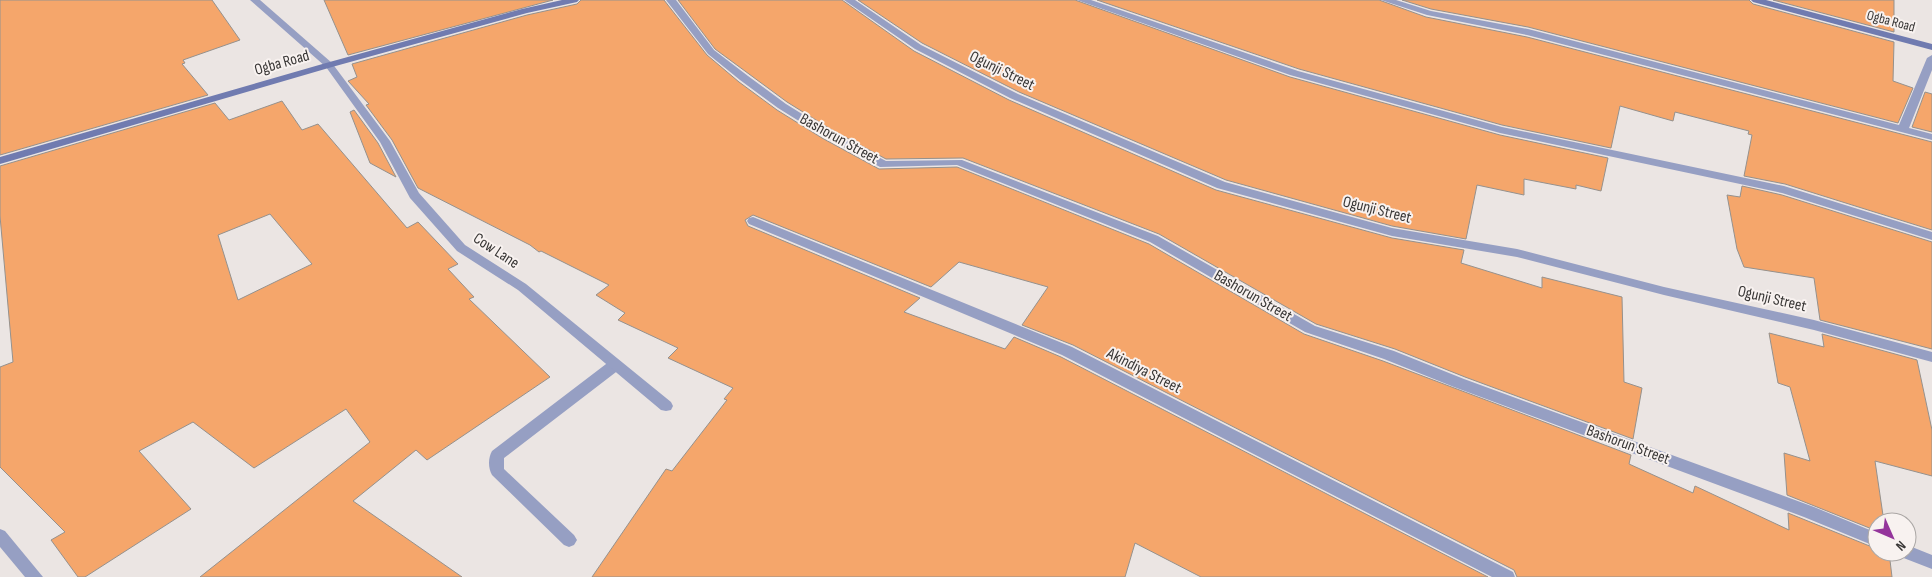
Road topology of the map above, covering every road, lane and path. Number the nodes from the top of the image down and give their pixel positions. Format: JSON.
{"nodes":[{"id":1,"x":255,"y":0,"type":"edge"},
{"id":2,"x":574,"y":0,"type":"edge"},
{"id":3,"x":672,"y":0,"type":"edge"},
{"id":4,"x":849,"y":0,"type":"edge"},
{"id":5,"x":1082,"y":0,"type":"edge"},
{"id":6,"x":1386,"y":0,"type":"edge"},
{"id":7,"x":1756,"y":0,"type":"edge"},
{"id":8,"x":1932,"y":47,"type":"edge"},
{"id":9,"x":1932,"y":58,"type":"edge"},
{"id":10,"x":329,"y":65,"type":"junction"},
{"id":11,"x":1902,"y":129,"type":"junction"},
{"id":12,"x":1932,"y":137,"type":"edge"},
{"id":13,"x":0,"y":161,"type":"edge"},
{"id":14,"x":753,"y":221,"type":"dead end"},
{"id":15,"x":1932,"y":236,"type":"edge"},
{"id":16,"x":1932,"y":357,"type":"edge"},
{"id":17,"x":615,"y":365,"type":"junction"},
{"id":18,"x":666,"y":406,"type":"dead end"},
{"id":19,"x":0,"y":536,"type":"edge"},
{"id":20,"x":1867,"y":536,"type":"edge"},
{"id":21,"x":569,"y":540,"type":"dead end"},
{"id":22,"x":1917,"y":556,"type":"edge"},
{"id":23,"x":1932,"y":562,"type":"edge"},
{"id":24,"x":35,"y":577,"type":"edge"},
{"id":25,"x":1507,"y":577,"type":"edge"}],
"edges":[{"from":1,"to":10,"type":"street","name":"Cow Lane"},
{"from":2,"to":10,"type":"main road","name":"Ogba Road"},
{"from":3,"to":20,"type":"street","name":"Bashorun Street"},
{"from":4,"to":16,"type":"street","name":"Ogunji Street"},
{"from":5,"to":15,"type":"street"},
{"from":6,"to":11,"type":"street"},
{"from":7,"to":8,"type":"main road","name":"Ogba Road"},
{"from":9,"to":11,"type":"street"},
{"from":10,"to":13,"type":"main road","name":"Ogba Road"},
{"from":10,"to":17,"type":"street","name":"Cow Lane"},
{"from":11,"to":12,"type":"street"},
{"from":14,"to":25,"type":"street","name":"Akindiya Street"},
{"from":17,"to":18,"type":"street","name":"Cow Lane"},
{"from":17,"to":21,"type":"street"},
{"from":19,"to":24,"type":"street"},
{"from":22,"to":23,"type":"street"}]}
